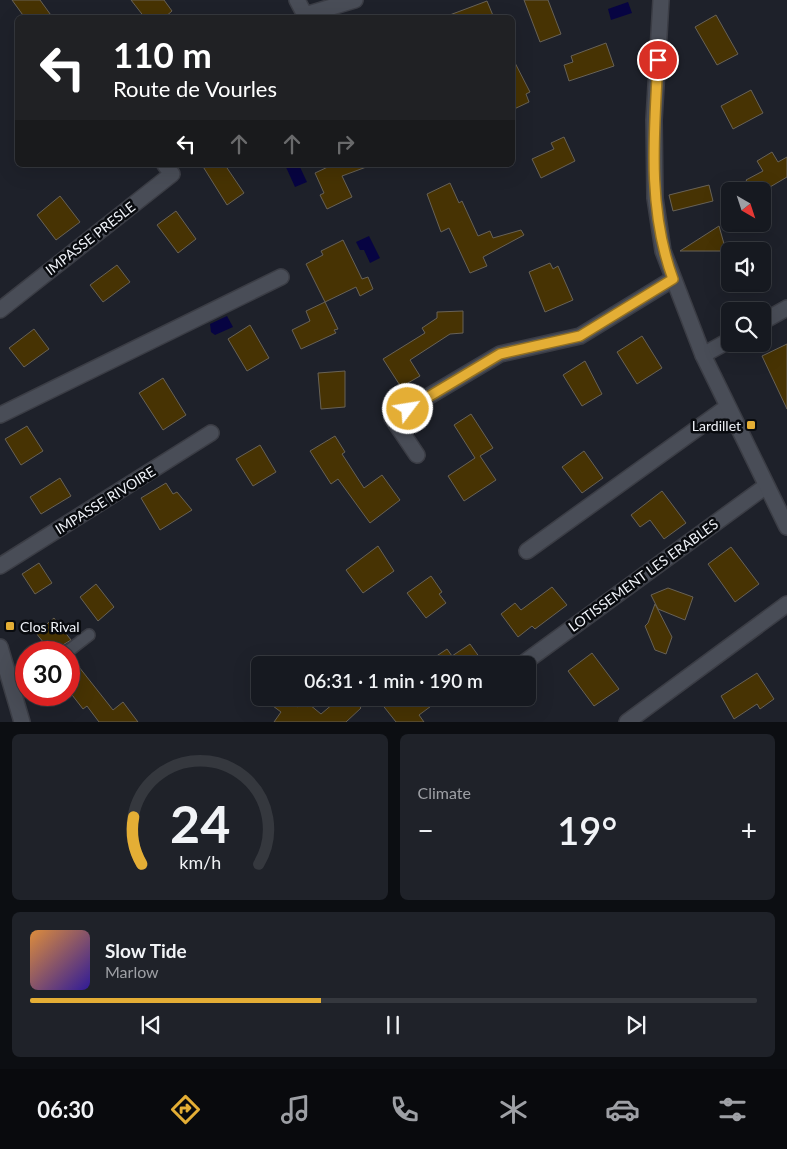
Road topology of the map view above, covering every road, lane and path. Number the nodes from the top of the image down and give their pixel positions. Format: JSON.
{"nodes":[{"id":1,"x":297,"y":0,"type":"edge"},
{"id":2,"x":355,"y":0,"type":"edge"},
{"id":3,"x":661,"y":0,"type":"edge"},
{"id":4,"x":305,"y":15,"type":"edge"},
{"id":5,"x":309,"y":15,"type":"edge"},
{"id":6,"x":167,"y":167,"type":"edge"},
{"id":7,"x":281,"y":277,"type":"dead end"},
{"id":8,"x":673,"y":279,"type":"junction"},
{"id":9,"x":787,"y":308,"type":"edge"},
{"id":10,"x":0,"y":310,"type":"edge"},
{"id":11,"x":771,"y":317,"type":"edge"},
{"id":12,"x":721,"y":345,"type":"edge"},
{"id":13,"x":703,"y":355,"type":"junction"},
{"id":14,"x":728,"y":407,"type":"junction"},
{"id":15,"x":0,"y":415,"type":"edge"},
{"id":16,"x":210,"y":434,"type":"dead end"},
{"id":17,"x":417,"y":455,"type":"dead end"},
{"id":18,"x":766,"y":486,"type":"junction"},
{"id":19,"x":787,"y":527,"type":"edge"},
{"id":20,"x":528,"y":551,"type":"dead end"},
{"id":21,"x":0,"y":566,"type":"edge"},
{"id":22,"x":787,"y":604,"type":"edge"},
{"id":23,"x":89,"y":635,"type":"dead end"},
{"id":24,"x":80,"y":642,"type":"edge"},
{"id":25,"x":0,"y":646,"type":"edge"},
{"id":26,"x":533,"y":656,"type":"edge"},
{"id":27,"x":13,"y":694,"type":"joint"},
{"id":28,"x":22,"y":722,"type":"edge"},
{"id":29,"x":627,"y":722,"type":"edge"}],
"edges":[{"from":1,"to":4,"type":"street"},
{"from":2,"to":5,"type":"street"},
{"from":3,"to":8,"type":"street"},
{"from":6,"to":10,"type":"street","name":"IMPASSE PRESLE"},
{"from":7,"to":15,"type":"street"},
{"from":8,"to":13,"type":"street"},
{"from":8,"to":17,"type":"street"},
{"from":9,"to":11,"type":"street"},
{"from":12,"to":13,"type":"street"},
{"from":13,"to":14,"type":"street"},
{"from":14,"to":18,"type":"street"},
{"from":14,"to":20,"type":"street"},
{"from":16,"to":21,"type":"street","name":"IMPASSE RIVOIRE"},
{"from":18,"to":19,"type":"street"},
{"from":18,"to":26,"type":"street","name":"LOTISSEMENT LES ERABLES"},
{"from":22,"to":29,"type":"street"},
{"from":23,"to":24,"type":"lane"},
{"from":25,"to":27,"type":"street"},
{"from":27,"to":28,"type":"street"}]}
